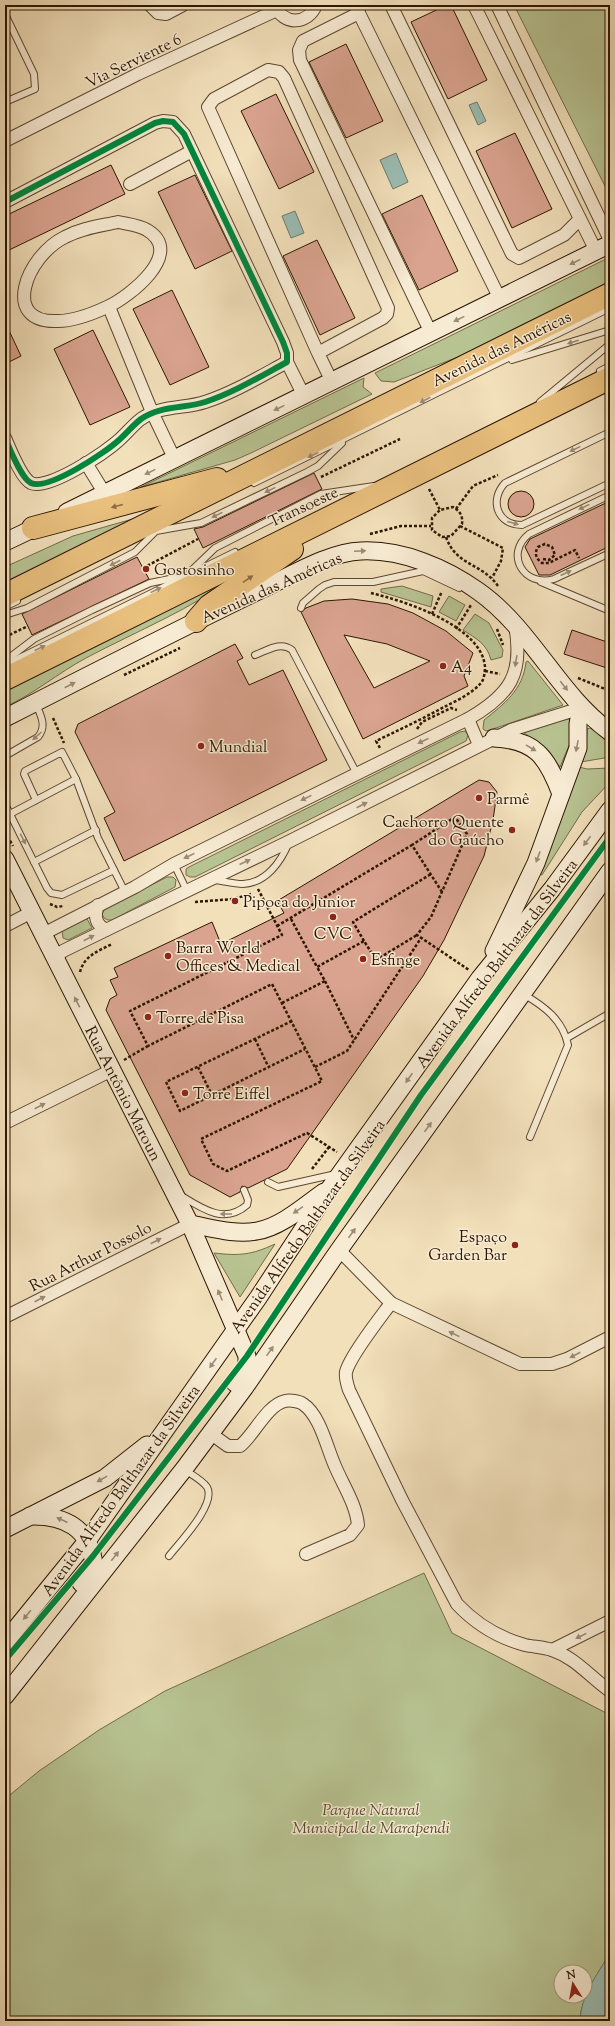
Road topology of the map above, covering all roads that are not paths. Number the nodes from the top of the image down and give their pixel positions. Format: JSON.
{"nodes":[{"id":1,"x":150,"y":5,"type":"edge"},
{"id":2,"x":183,"y":5,"type":"edge"},
{"id":3,"x":316,"y":5,"type":"edge"},
{"id":4,"x":391,"y":5,"type":"edge"},
{"id":5,"x":474,"y":5,"type":"edge"},
{"id":6,"x":497,"y":5,"type":"edge"},
{"id":7,"x":276,"y":8,"type":"edge"},
{"id":8,"x":357,"y":9,"type":"edge"},
{"id":9,"x":5,"y":14,"type":"edge"},
{"id":10,"x":5,"y":102,"type":"edge"},
{"id":11,"x":5,"y":141,"type":"edge"},
{"id":12,"x":192,"y":151,"type":"junction"},
{"id":13,"x":130,"y":184,"type":"dead end"},
{"id":14,"x":5,"y":202,"type":"edge"},
{"id":15,"x":580,"y":219,"type":"junction"},
{"id":16,"x":610,"y":240,"type":"edge"},
{"id":17,"x":603,"y":248,"type":"edge"},
{"id":18,"x":610,"y":294,"type":"edge"},
{"id":19,"x":500,"y":299,"type":"junction"},
{"id":20,"x":109,"y":307,"type":"junction"},
{"id":21,"x":610,"y":308,"type":"edge"},
{"id":22,"x":610,"y":330,"type":"edge"},
{"id":23,"x":431,"y":333,"type":"junction"},
{"id":24,"x":610,"y":344,"type":"edge"},
{"id":25,"x":318,"y":353,"type":"junction"},
{"id":26,"x":287,"y":362,"type":"junction"},
{"id":27,"x":495,"y":365,"type":"junction"},
{"id":28,"x":610,"y":366,"type":"edge"},
{"id":29,"x":603,"y":376,"type":"edge"},
{"id":30,"x":332,"y":382,"type":"junction"},
{"id":31,"x":568,"y":388,"type":"dead end"},
{"id":32,"x":304,"y":396,"type":"junction"},
{"id":33,"x":540,"y":402,"type":"junction"},
{"id":34,"x":533,"y":406,"type":"dead end"},
{"id":35,"x":152,"y":412,"type":"junction"},
{"id":36,"x":610,"y":432,"type":"edge"},
{"id":37,"x":5,"y":438,"type":"edge"},
{"id":38,"x":348,"y":438,"type":"junction"},
{"id":39,"x":175,"y":460,"type":"junction"},
{"id":40,"x":86,"y":464,"type":"junction"},
{"id":41,"x":263,"y":466,"type":"junction"},
{"id":42,"x":610,"y":483,"type":"edge"},
{"id":43,"x":248,"y":486,"type":"dead end"},
{"id":44,"x":106,"y":494,"type":"junction"},
{"id":45,"x":610,"y":494,"type":"edge"},
{"id":46,"x":356,"y":495,"type":"dead end"},
{"id":47,"x":334,"y":516,"type":"junction"},
{"id":48,"x":177,"y":520,"type":"dead end"},
{"id":49,"x":33,"y":528,"type":"junction"},
{"id":50,"x":156,"y":531,"type":"junction"},
{"id":51,"x":136,"y":541,"type":"dead end"},
{"id":52,"x":5,"y":542,"type":"edge"},
{"id":53,"x":243,"y":549,"type":"dead end"},
{"id":54,"x":610,"y":553,"type":"edge"},
{"id":55,"x":186,"y":576,"type":"junction"},
{"id":56,"x":534,"y":579,"type":"junction"},
{"id":57,"x":15,"y":596,"type":"edge"},
{"id":58,"x":483,"y":604,"type":"junction"},
{"id":59,"x":5,"y":607,"type":"edge"},
{"id":60,"x":301,"y":608,"type":"dead end"},
{"id":61,"x":610,"y":611,"type":"edge"},
{"id":62,"x":5,"y":615,"type":"edge"},
{"id":63,"x":196,"y":621,"type":"junction"},
{"id":64,"x":514,"y":622,"type":"junction"},
{"id":65,"x":255,"y":655,"type":"dead end"},
{"id":66,"x":5,"y":661,"type":"edge"},
{"id":67,"x":5,"y":665,"type":"edge"},
{"id":68,"x":5,"y":679,"type":"edge"},
{"id":69,"x":35,"y":702,"type":"junction"},
{"id":70,"x":581,"y":708,"type":"junction"},
{"id":71,"x":466,"y":713,"type":"junction"},
{"id":72,"x":5,"y":718,"type":"edge"},
{"id":73,"x":610,"y":732,"type":"edge"},
{"id":74,"x":494,"y":738,"type":"junction"},
{"id":75,"x":479,"y":745,"type":"junction"},
{"id":76,"x":5,"y":756,"type":"edge"},
{"id":77,"x":356,"y":774,"type":"junction"},
{"id":78,"x":76,"y":780,"type":"junction"},
{"id":79,"x":560,"y":794,"type":"junction"},
{"id":80,"x":36,"y":800,"type":"junction"},
{"id":81,"x":5,"y":804,"type":"edge"},
{"id":82,"x":610,"y":810,"type":"edge"},
{"id":83,"x":10,"y":814,"type":"junction"},
{"id":84,"x":96,"y":830,"type":"junction"},
{"id":85,"x":290,"y":841,"type":"junction"},
{"id":86,"x":11,"y":856,"type":"edge"},
{"id":87,"x":34,"y":862,"type":"junction"},
{"id":88,"x":174,"y":864,"type":"junction"},
{"id":89,"x":114,"y":870,"type":"junction"},
{"id":90,"x":610,"y":871,"type":"edge"},
{"id":91,"x":210,"y":879,"type":"junction"},
{"id":92,"x":187,"y":891,"type":"junction"},
{"id":93,"x":125,"y":892,"type":"junction"},
{"id":94,"x":98,"y":905,"type":"junction"},
{"id":95,"x":32,"y":912,"type":"junction"},
{"id":96,"x":5,"y":926,"type":"edge"},
{"id":97,"x":106,"y":930,"type":"junction"},
{"id":98,"x":43,"y":934,"type":"junction"},
{"id":99,"x":55,"y":958,"type":"junction"},
{"id":100,"x":480,"y":978,"type":"junction"},
{"id":101,"x":523,"y":994,"type":"junction"},
{"id":102,"x":610,"y":1013,"type":"edge"},
{"id":103,"x":567,"y":1038,"type":"junction"},
{"id":104,"x":112,"y":1070,"type":"junction"},
{"id":105,"x":5,"y":1124,"type":"edge"},
{"id":106,"x":530,"y":1137,"type":"dead end"},
{"id":107,"x":346,"y":1167,"type":"junction"},
{"id":108,"x":268,"y":1182,"type":"dead end"},
{"id":109,"x":330,"y":1188,"type":"junction"},
{"id":110,"x":173,"y":1190,"type":"junction"},
{"id":111,"x":244,"y":1190,"type":"dead end"},
{"id":112,"x":190,"y":1224,"type":"junction"},
{"id":113,"x":339,"y":1250,"type":"junction"},
{"id":114,"x":391,"y":1303,"type":"junction"},
{"id":115,"x":5,"y":1317,"type":"edge"},
{"id":116,"x":235,"y":1331,"type":"junction"},
{"id":117,"x":610,"y":1337,"type":"edge"},
{"id":118,"x":166,"y":1430,"type":"junction"},
{"id":119,"x":210,"y":1433,"type":"junction"},
{"id":120,"x":184,"y":1469,"type":"junction"},
{"id":121,"x":168,"y":1489,"type":"junction"},
{"id":122,"x":30,"y":1516,"type":"junction"},
{"id":123,"x":5,"y":1529,"type":"edge"},
{"id":124,"x":87,"y":1540,"type":"junction"},
{"id":125,"x":306,"y":1554,"type":"dead end"},
{"id":126,"x":169,"y":1556,"type":"dead end"},
{"id":127,"x":610,"y":1621,"type":"edge"},
{"id":128,"x":5,"y":1642,"type":"edge"},
{"id":129,"x":552,"y":1650,"type":"junction"},
{"id":130,"x":24,"y":1672,"type":"junction"},
{"id":131,"x":610,"y":1691,"type":"edge"},
{"id":132,"x":5,"y":1696,"type":"edge"}],
"edges":[{"from":1,"to":2,"type":"street"},
{"from":3,"to":7,"type":"street"},
{"from":4,"to":15,"type":"street"},
{"from":5,"to":15,"type":"street"},
{"from":6,"to":16,"type":"street"},
{"from":7,"to":11,"type":"street","name":"Via Serviente 6"},
{"from":8,"to":19,"type":"street"},
{"from":8,"to":23,"type":"street"},
{"from":9,"to":10,"type":"lane"},
{"from":12,"to":13,"type":"street"},
{"from":12,"to":14,"type":"street"},
{"from":12,"to":26,"type":"street"},
{"from":15,"to":17,"type":"street"},
{"from":17,"to":19,"type":"main road","one_way":true},
{"from":18,"to":41,"type":"highway","name":"Avenida das Américas"},
{"from":19,"to":23,"type":"main road","one_way":true},
{"from":20,"to":20,"type":"street"},
{"from":20,"to":35,"type":"street"},
{"from":21,"to":27,"type":"lane"},
{"from":22,"to":27,"type":"lane","one_way":true},
{"from":23,"to":30,"type":"main road"},
{"from":24,"to":33,"type":"lane"},
{"from":25,"to":25,"type":"street"},
{"from":25,"to":30,"type":"street"},
{"from":26,"to":32,"type":"street"},
{"from":26,"to":35,"type":"street"},
{"from":27,"to":38,"type":"lane","one_way":true},
{"from":28,"to":29,"type":"lane"},
{"from":29,"to":47,"type":"highway","name":"Avenida das Américas"},
{"from":30,"to":32,"type":"main road"},
{"from":31,"to":33,"type":"lane"},
{"from":32,"to":39,"type":"main road","one_way":true},
{"from":33,"to":34,"type":"lane"},
{"from":35,"to":39,"type":"street"},
{"from":35,"to":40,"type":"street"},
{"from":36,"to":42,"type":"lane","one_way":true},
{"from":37,"to":40,"type":"street"},
{"from":38,"to":43,"type":"lane","one_way":true},
{"from":38,"to":50,"type":"lane","one_way":true},
{"from":39,"to":44,"type":"main road","one_way":true},
{"from":40,"to":44,"type":"street"},
{"from":41,"to":49,"type":"highway","one_way":true},
{"from":41,"to":57,"type":"highway","name":"Avenida das Américas"},
{"from":44,"to":49,"type":"main road"},
{"from":45,"to":56,"type":"lane","one_way":true},
{"from":46,"to":55,"type":"lane","name":"Transoeste"},
{"from":63,"to":47,"type":"highway","one_way":true},
{"from":47,"to":68,"type":"highway","name":"Avenida das Américas"},
{"from":48,"to":50,"type":"lane"},
{"from":49,"to":52,"type":"main road"},
{"from":50,"to":51,"type":"lane"},
{"from":50,"to":62,"type":"lane","one_way":true},
{"from":53,"to":55,"type":"lane"},
{"from":56,"to":54,"type":"lane","one_way":true},
{"from":55,"to":66,"type":"lane"},
{"from":67,"to":55,"type":"lane","one_way":true},
{"from":56,"to":61,"type":"lane"},
{"from":57,"to":59,"type":"lane"},
{"from":58,"to":60,"type":"lane"},
{"from":63,"to":58,"type":"main road","name":"Avenida das Américas","one_way":true},
{"from":58,"to":64,"type":"main road","name":"Avenida das Américas"},
{"from":69,"to":63,"type":"main road","name":"Avenida das Américas","one_way":true},
{"from":64,"to":70,"type":"main road","name":"Avenida das Américas","one_way":true},
{"from":64,"to":71,"type":"street","one_way":true},
{"from":65,"to":77,"type":"lane"},
{"from":69,"to":72,"type":"main road","name":"Avenida das Américas"},
{"from":69,"to":76,"type":"lane","one_way":true},
{"from":70,"to":73,"type":"main road","name":"Avenida das Américas"},
{"from":70,"to":74,"type":"street"},
{"from":70,"to":79,"type":"main road","one_way":true},
{"from":71,"to":75,"type":"street"},
{"from":71,"to":77,"type":"street","one_way":true},
{"from":74,"to":75,"type":"street"},
{"from":74,"to":79,"type":"main road","one_way":true},
{"from":85,"to":75,"type":"street","one_way":true},
{"from":77,"to":88,"type":"street","one_way":true},
{"from":78,"to":80,"type":"lane"},
{"from":78,"to":80,"type":"lane"},
{"from":78,"to":84,"type":"lane"},
{"from":79,"to":100,"type":"main road","one_way":true},
{"from":80,"to":83,"type":"lane"},
{"from":81,"to":83,"type":"lane"},
{"from":82,"to":100,"type":"main road","name":"Avenida Alfredo Balthazar da Silveira","one_way":true},
{"from":83,"to":87,"type":"lane","one_way":true},
{"from":84,"to":87,"type":"lane"},
{"from":84,"to":89,"type":"lane"},
{"from":91,"to":85,"type":"street","one_way":true},
{"from":85,"to":91,"type":"lane"},
{"from":86,"to":95,"type":"main road","name":"Rua Antônio Maroun"},
{"from":87,"to":89,"type":"lane"},
{"from":88,"to":92,"type":"lane"},
{"from":88,"to":93,"type":"street"},
{"from":89,"to":93,"type":"lane"},
{"from":90,"to":101,"type":"main road","name":"Avenida Alfredo Balthazar da Silveira"},
{"from":91,"to":92,"type":"street"},
{"from":92,"to":97,"type":"street"},
{"from":93,"to":94,"type":"street"},
{"from":94,"to":97,"type":"street"},
{"from":94,"to":98,"type":"street"},
{"from":95,"to":96,"type":"street"},
{"from":95,"to":98,"type":"main road","name":"Rua Antônio Maroun"},
{"from":99,"to":97,"type":"street","one_way":true},
{"from":98,"to":99,"type":"main road","name":"Rua Antônio Maroun"},
{"from":104,"to":99,"type":"main road","name":"Rua Antônio Maroun","one_way":true},
{"from":100,"to":107,"type":"main road","name":"Avenida Alfredo Balthazar da Silveira","one_way":true},
{"from":101,"to":103,"type":"lane"},
{"from":113,"to":101,"type":"main road","name":"Avenida Alfredo Balthazar da Silveira","one_way":true},
{"from":102,"to":103,"type":"lane"},
{"from":103,"to":106,"type":"lane"},
{"from":105,"to":104,"type":"street","one_way":true},
{"from":104,"to":110,"type":"main road","name":"Rua Antônio Maroun"},
{"from":107,"to":108,"type":"lane"},
{"from":107,"to":109,"type":"main road","name":"Avenida Alfredo Balthazar da Silveira"},
{"from":109,"to":112,"type":"main road","one_way":true},
{"from":109,"to":116,"type":"main road","name":"Avenida Alfredo Balthazar da Silveira"},
{"from":111,"to":110,"type":"lane","one_way":true},
{"from":110,"to":112,"type":"main road","name":"Rua Antônio Maroun"},
{"from":115,"to":112,"type":"street","name":"Rua Arthur Possolo","one_way":true},
{"from":116,"to":112,"type":"main road","name":"Rua Antônio Maroun","one_way":true},
{"from":113,"to":114,"type":"street"},
{"from":119,"to":113,"type":"main road","name":"Avenida Alfredo Balthazar da Silveira","one_way":true},
{"from":117,"to":114,"type":"street","one_way":true},
{"from":114,"to":129,"type":"street"},
{"from":116,"to":118,"type":"main road","name":"Avenida Alfredo Balthazar da Silveira","one_way":true},
{"from":116,"to":121,"type":"main road","name":"Rua Antônio Maroun"},
{"from":118,"to":122,"type":"main road","one_way":true},
{"from":118,"to":124,"type":"main road","name":"Avenida Alfredo Balthazar da Silveira"},
{"from":119,"to":120,"type":"main road","name":"Avenida Alfredo Balthazar da Silveira"},
{"from":119,"to":125,"type":"street"},
{"from":120,"to":121,"type":"main road","name":"Avenida Alfredo Balthazar da Silveira"},
{"from":120,"to":126,"type":"lane"},
{"from":130,"to":121,"type":"main road","name":"Avenida Alfredo Balthazar da Silveira","one_way":true},
{"from":122,"to":123,"type":"main road"},
{"from":124,"to":122,"type":"main road","one_way":true},
{"from":124,"to":128,"type":"main road","name":"Avenida Alfredo Balthazar da Silveira","one_way":true},
{"from":124,"to":130,"type":"main road"},
{"from":127,"to":129,"type":"street","one_way":true},
{"from":129,"to":131,"type":"street"},
{"from":130,"to":132,"type":"main road","name":"Avenida Alfredo Balthazar da Silveira"}]}
